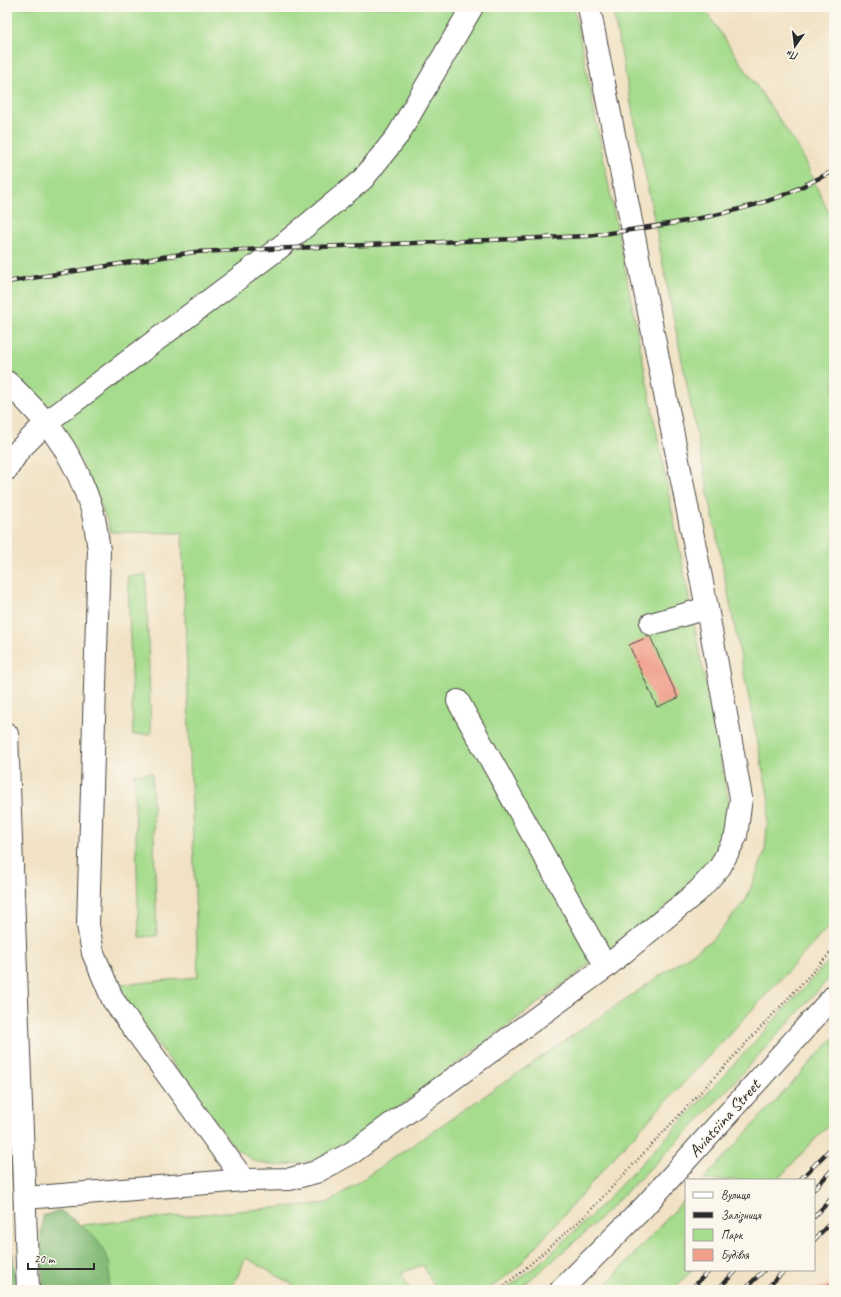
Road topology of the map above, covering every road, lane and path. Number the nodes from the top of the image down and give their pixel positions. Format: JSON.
{"nodes":[{"id":1,"x":472,"y":7,"type":"edge"},
{"id":2,"x":589,"y":7,"type":"edge"},
{"id":3,"x":7,"y":382,"type":"edge"},
{"id":4,"x":47,"y":422,"type":"junction"},
{"id":5,"x":7,"y":469,"type":"edge"},
{"id":6,"x":706,"y":608,"type":"junction"},
{"id":7,"x":651,"y":624,"type":"dead end"},
{"id":8,"x":458,"y":701,"type":"dead end"},
{"id":9,"x":7,"y":734,"type":"edge"},
{"id":10,"x":834,"y":949,"type":"edge"},
{"id":11,"x":606,"y":967,"type":"junction"},
{"id":12,"x":834,"y":996,"type":"edge"},
{"id":13,"x":12,"y":1013,"type":"edge"},
{"id":14,"x":244,"y":1180,"type":"junction"},
{"id":15,"x":25,"y":1198,"type":"junction"},
{"id":16,"x":28,"y":1290,"type":"edge"},
{"id":17,"x":249,"y":1290,"type":"edge"},
{"id":18,"x":276,"y":1290,"type":"edge"},
{"id":19,"x":498,"y":1290,"type":"edge"},
{"id":20,"x":561,"y":1290,"type":"edge"}],
"edges":[{"from":1,"to":4,"type":"street"},
{"from":2,"to":6,"type":"street"},
{"from":3,"to":4,"type":"street"},
{"from":4,"to":5,"type":"street"},
{"from":4,"to":14,"type":"street"},
{"from":6,"to":7,"type":"street"},
{"from":6,"to":11,"type":"street"},
{"from":8,"to":11,"type":"street"},
{"from":9,"to":13,"type":"street"},
{"from":10,"to":19,"type":"path"},
{"from":11,"to":14,"type":"street"},
{"from":12,"to":20,"type":"street","name":"Aviatsiina Street"},
{"from":13,"to":15,"type":"street"},
{"from":14,"to":15,"type":"street"},
{"from":15,"to":16,"type":"street"},
{"from":17,"to":18,"type":"path"}]}
